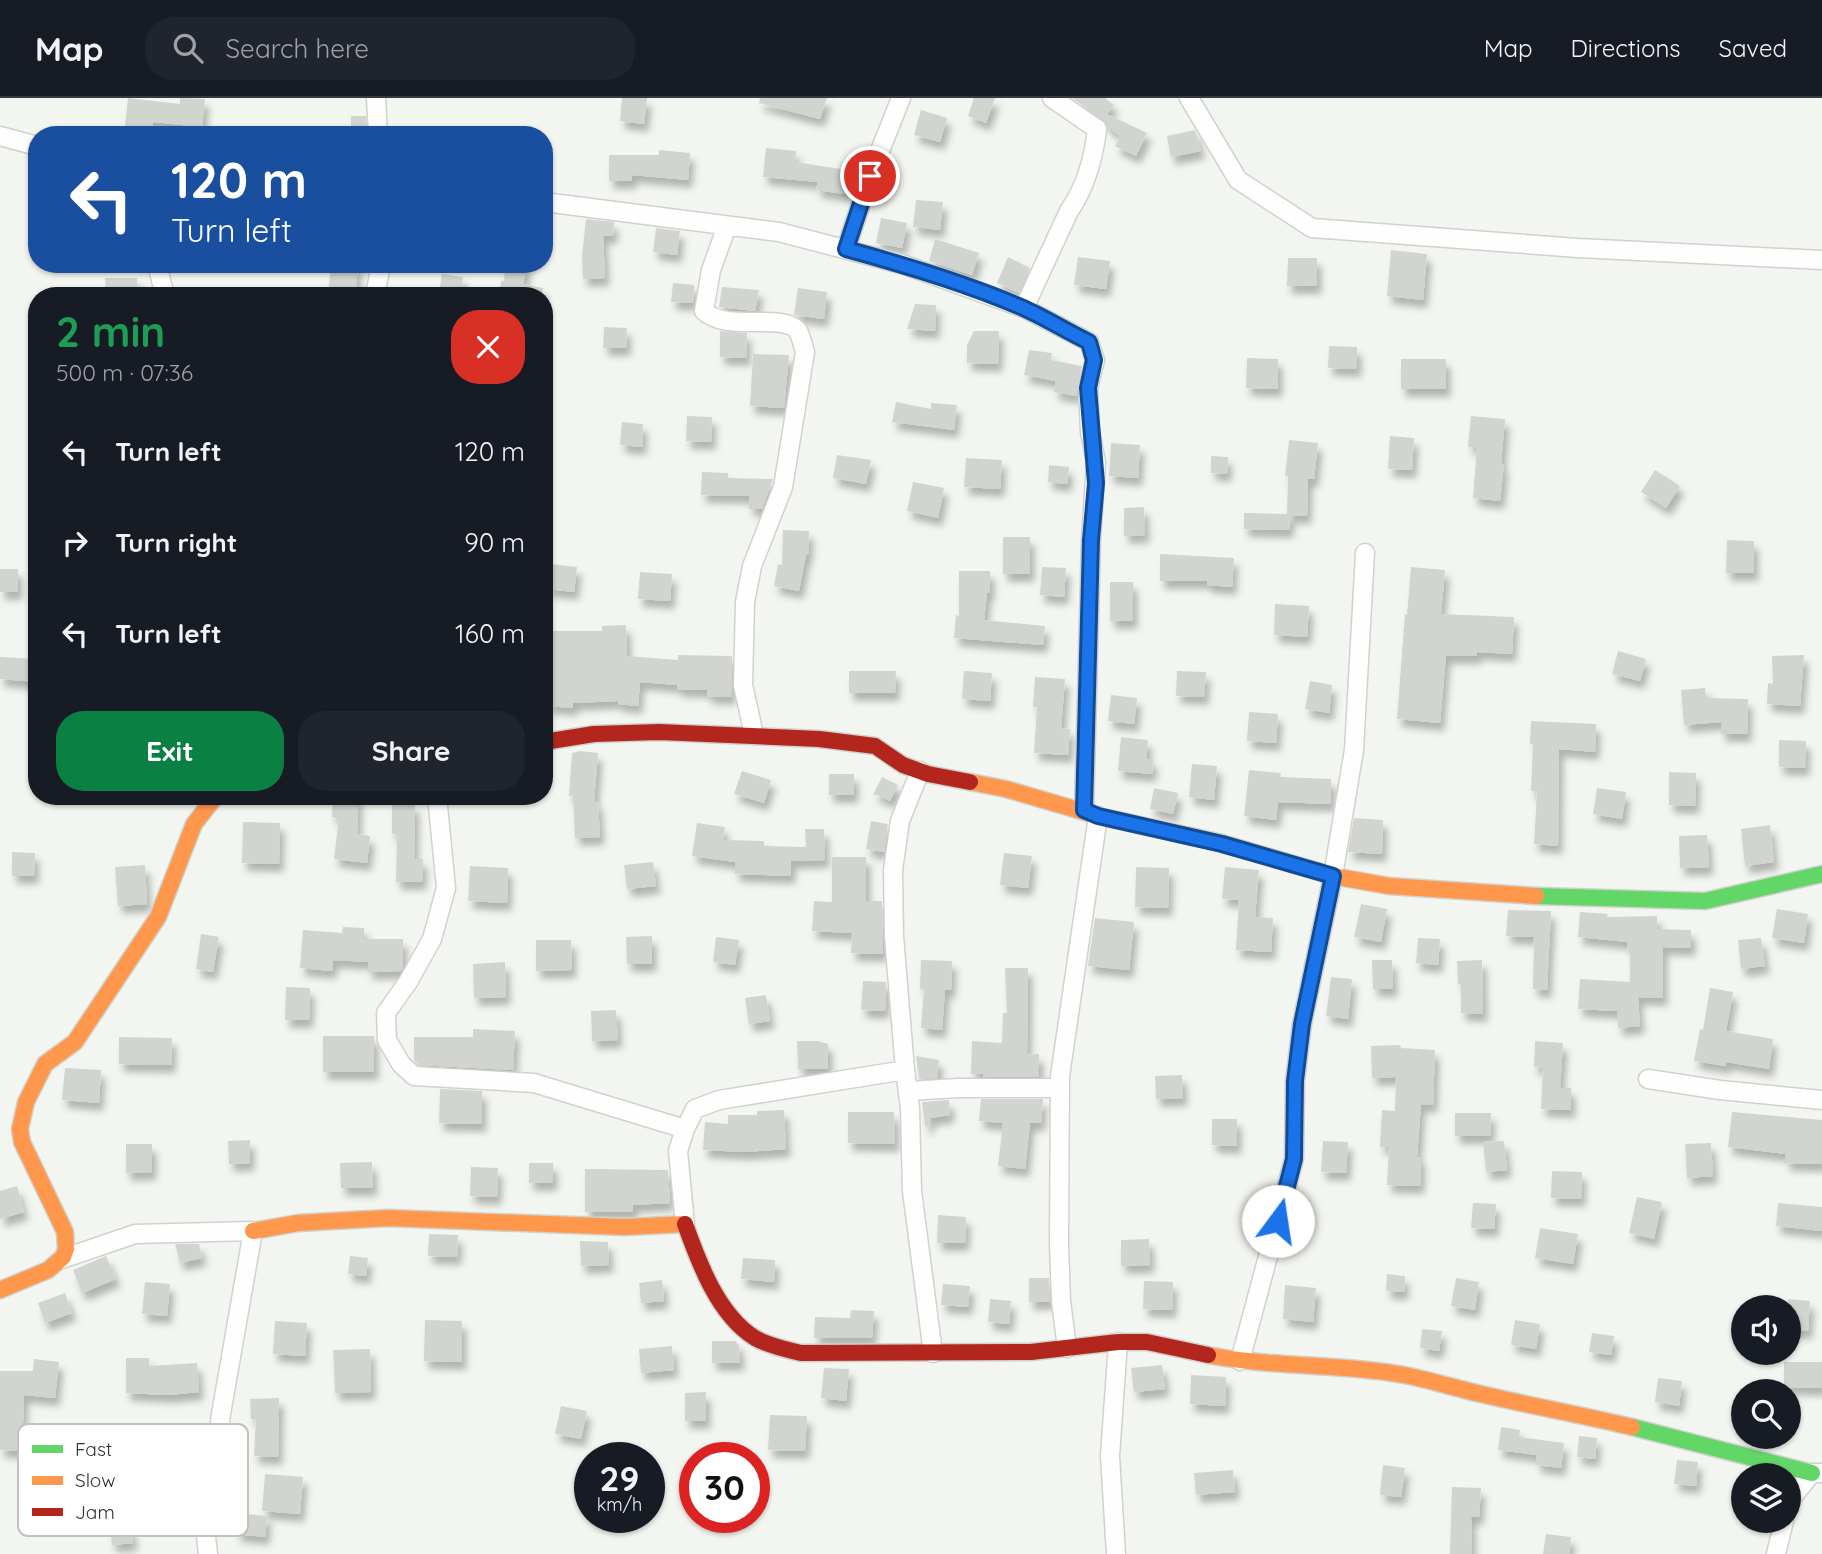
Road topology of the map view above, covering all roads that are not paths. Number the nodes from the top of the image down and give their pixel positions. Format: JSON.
{"nodes":[{"id":1,"x":376,"y":98,"type":"edge"},
{"id":2,"x":901,"y":98,"type":"edge"},
{"id":3,"x":1052,"y":98,"type":"edge"},
{"id":4,"x":1189,"y":98,"type":"edge"},
{"id":5,"x":378,"y":126,"type":"edge"},
{"id":6,"x":0,"y":136,"type":"edge"},
{"id":7,"x":28,"y":144,"type":"edge"},
{"id":8,"x":553,"y":203,"type":"edge"},
{"id":9,"x":727,"y":226,"type":"junction"},
{"id":10,"x":846,"y":249,"type":"junction"},
{"id":11,"x":1822,"y":260,"type":"edge"},
{"id":12,"x":1024,"y":308,"type":"junction"},
{"id":13,"x":1365,"y":553,"type":"dead end"},
{"id":14,"x":754,"y":735,"type":"junction"},
{"id":15,"x":553,"y":741,"type":"edge"},
{"id":16,"x":920,"y":771,"type":"junction"},
{"id":17,"x":209,"y":805,"type":"edge"},
{"id":18,"x":438,"y":805,"type":"edge"},
{"id":19,"x":1091,"y":813,"type":"junction"},
{"id":20,"x":1822,"y":874,"type":"edge"},
{"id":21,"x":1333,"y":876,"type":"junction"},
{"id":22,"x":905,"y":1070,"type":"junction"},
{"id":23,"x":1648,"y":1079,"type":"dead end"},
{"id":24,"x":1060,"y":1088,"type":"junction"},
{"id":25,"x":908,"y":1091,"type":"junction"},
{"id":26,"x":1822,"y":1100,"type":"edge"},
{"id":27,"x":685,"y":1129,"type":"junction"},
{"id":28,"x":685,"y":1224,"type":"junction"},
{"id":29,"x":253,"y":1231,"type":"junction"},
{"id":30,"x":62,"y":1259,"type":"junction"},
{"id":31,"x":0,"y":1290,"type":"edge"},
{"id":32,"x":1118,"y":1342,"type":"junction"},
{"id":33,"x":1067,"y":1348,"type":"junction"},
{"id":34,"x":933,"y":1353,"type":"junction"},
{"id":35,"x":1240,"y":1361,"type":"junction"},
{"id":36,"x":220,"y":1424,"type":"edge"},
{"id":37,"x":1817,"y":1473,"type":"edge"},
{"id":38,"x":1801,"y":1489,"type":"edge"},
{"id":39,"x":1781,"y":1533,"type":"edge"},
{"id":40,"x":206,"y":1536,"type":"edge"},
{"id":41,"x":208,"y":1554,"type":"edge"},
{"id":42,"x":1116,"y":1554,"type":"edge"},
{"id":43,"x":1776,"y":1554,"type":"edge"}],
"edges":[{"from":1,"to":5,"type":"street"},
{"from":2,"to":10,"type":"street"},
{"from":3,"to":12,"type":"street"},
{"from":4,"to":11,"type":"street"},
{"from":6,"to":7,"type":"street"},
{"from":8,"to":9,"type":"street"},
{"from":9,"to":10,"type":"street"},
{"from":9,"to":14,"type":"street"},
{"from":10,"to":12,"type":"street"},
{"from":12,"to":19,"type":"street"},
{"from":13,"to":21,"type":"street"},
{"from":14,"to":15,"type":"main road"},
{"from":14,"to":16,"type":"main road"},
{"from":16,"to":19,"type":"main road"},
{"from":16,"to":22,"type":"street"},
{"from":17,"to":30,"type":"main road"},
{"from":18,"to":27,"type":"street"},
{"from":19,"to":21,"type":"main road"},
{"from":19,"to":24,"type":"street"},
{"from":20,"to":21,"type":"main road"},
{"from":21,"to":35,"type":"street"},
{"from":22,"to":25,"type":"street"},
{"from":22,"to":27,"type":"street"},
{"from":23,"to":26,"type":"street"},
{"from":24,"to":25,"type":"street"},
{"from":24,"to":33,"type":"street"},
{"from":25,"to":34,"type":"street"},
{"from":27,"to":28,"type":"street"},
{"from":28,"to":29,"type":"main road"},
{"from":28,"to":34,"type":"main road"},
{"from":29,"to":30,"type":"street"},
{"from":29,"to":36,"type":"street"},
{"from":30,"to":31,"type":"main road"},
{"from":32,"to":33,"type":"main road"},
{"from":32,"to":35,"type":"main road"},
{"from":32,"to":42,"type":"street"},
{"from":33,"to":34,"type":"main road"},
{"from":35,"to":37,"type":"main road"},
{"from":37,"to":38,"type":"street"},
{"from":39,"to":43,"type":"street"},
{"from":40,"to":41,"type":"street"}]}
